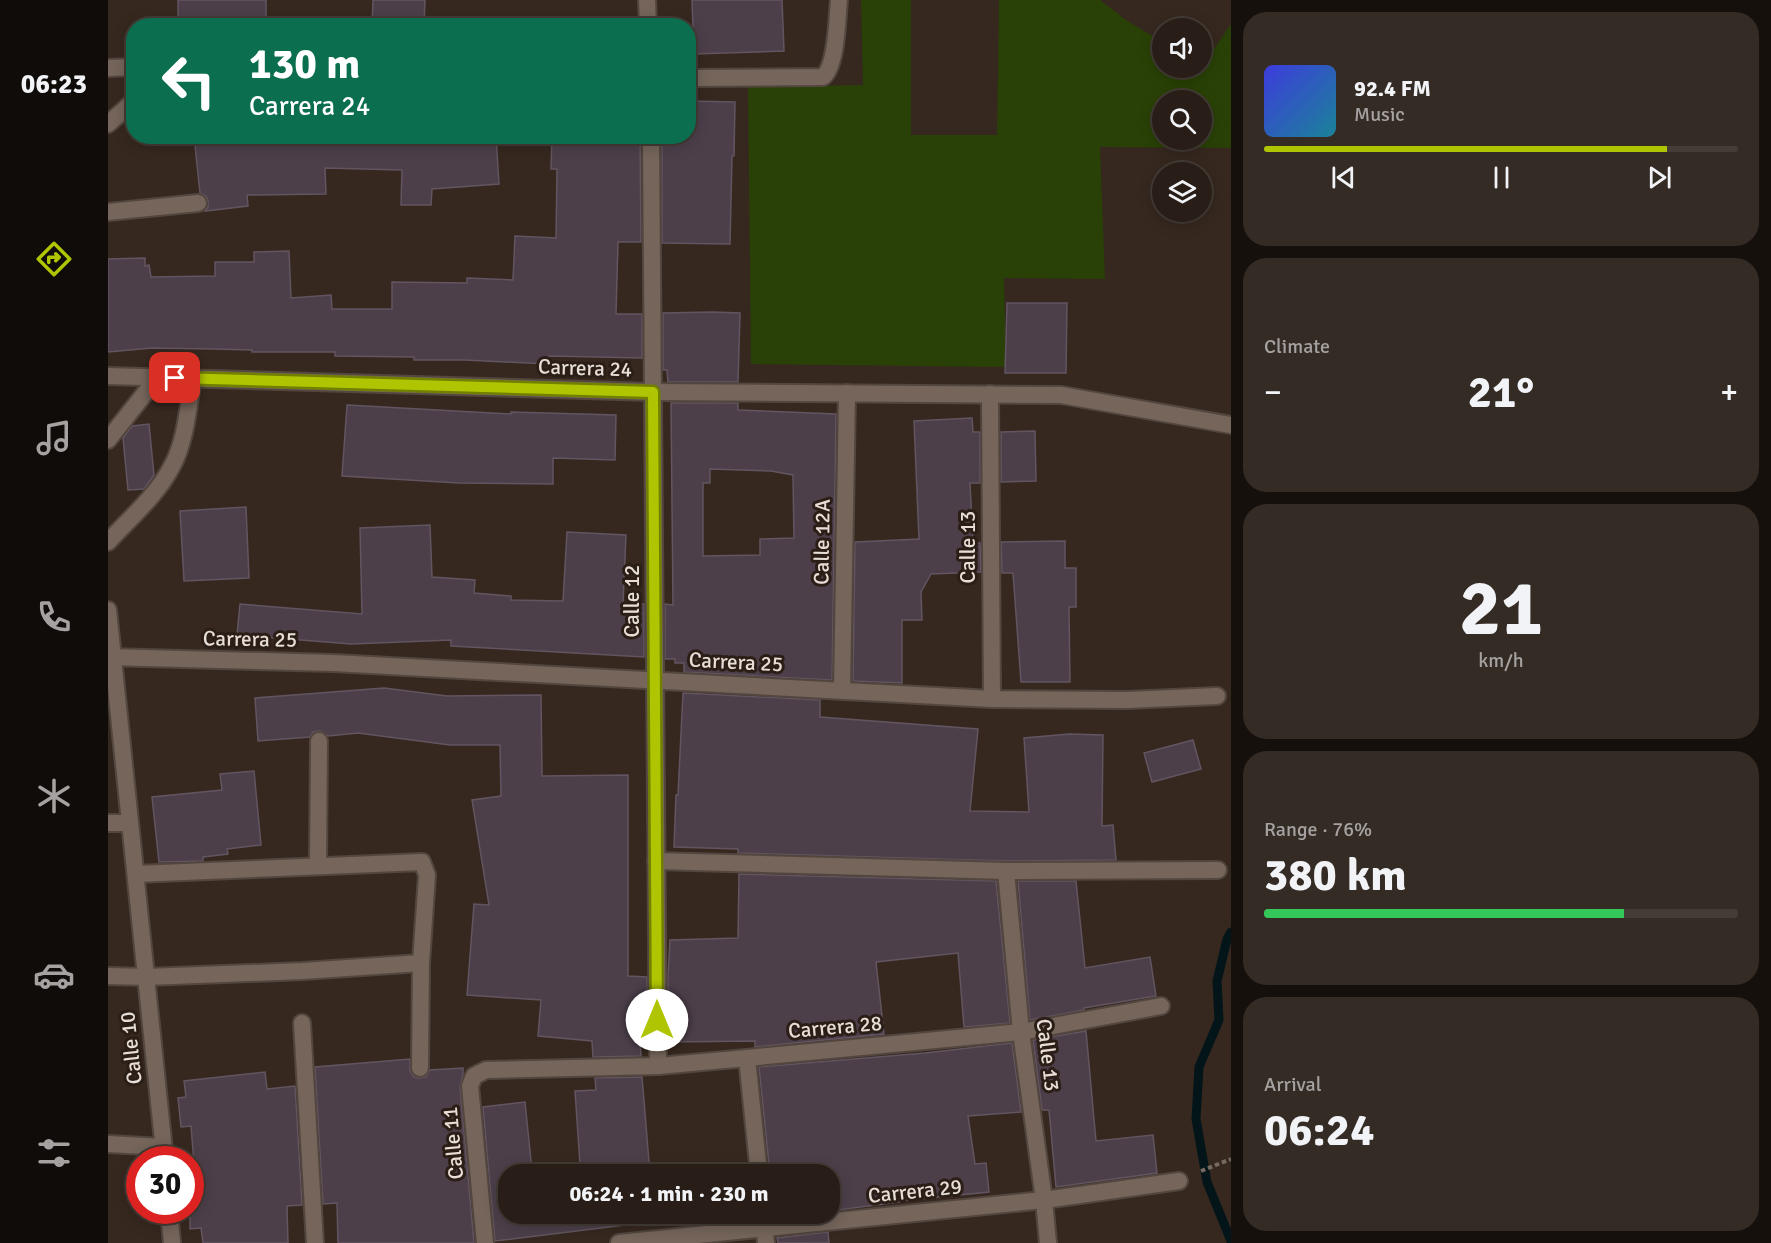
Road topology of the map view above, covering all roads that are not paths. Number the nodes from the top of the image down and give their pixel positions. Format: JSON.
{"nodes":[{"id":1,"x":647,"y":0,"type":"edge"},
{"id":2,"x":839,"y":0,"type":"edge"},
{"id":3,"x":648,"y":18,"type":"edge"},
{"id":4,"x":126,"y":67,"type":"edge"},
{"id":5,"x":108,"y":68,"type":"edge"},
{"id":6,"x":696,"y":78,"type":"edge"},
{"id":7,"x":126,"y":108,"type":"edge"},
{"id":8,"x":108,"y":123,"type":"edge"},
{"id":9,"x":651,"y":144,"type":"edge"},
{"id":10,"x":198,"y":203,"type":"dead end"},
{"id":11,"x":108,"y":212,"type":"edge"},
{"id":12,"x":108,"y":376,"type":"edge"},
{"id":13,"x":157,"y":378,"type":"junction"},
{"id":14,"x":193,"y":378,"type":"junction"},
{"id":15,"x":653,"y":392,"type":"junction"},
{"id":16,"x":847,"y":393,"type":"junction"},
{"id":17,"x":990,"y":394,"type":"junction"},
{"id":18,"x":1231,"y":425,"type":"edge"},
{"id":19,"x":108,"y":440,"type":"edge"},
{"id":20,"x":108,"y":542,"type":"edge"},
{"id":21,"x":108,"y":610,"type":"edge"},
{"id":22,"x":111,"y":658,"type":"edge"},
{"id":23,"x":655,"y":680,"type":"junction"},
{"id":24,"x":842,"y":690,"type":"junction"},
{"id":25,"x":1217,"y":696,"type":"dead end"},
{"id":26,"x":992,"y":699,"type":"junction"},
{"id":27,"x":319,"y":741,"type":"dead end"},
{"id":28,"x":108,"y":822,"type":"edge"},
{"id":29,"x":130,"y":823,"type":"junction"},
{"id":30,"x":656,"y":861,"type":"junction"},
{"id":31,"x":318,"y":866,"type":"junction"},
{"id":32,"x":1218,"y":870,"type":"dead end"},
{"id":33,"x":1006,"y":871,"type":"junction"},
{"id":34,"x":136,"y":874,"type":"junction"},
{"id":35,"x":421,"y":963,"type":"junction"},
{"id":36,"x":108,"y":976,"type":"edge"},
{"id":37,"x":147,"y":976,"type":"junction"},
{"id":38,"x":1161,"y":1006,"type":"dead end"},
{"id":39,"x":302,"y":1023,"type":"dead end"},
{"id":40,"x":1021,"y":1032,"type":"junction"},
{"id":41,"x":747,"y":1058,"type":"junction"},
{"id":42,"x":658,"y":1066,"type":"junction"},
{"id":43,"x":420,"y":1068,"type":"dead end"},
{"id":44,"x":510,"y":1069,"type":"joint"},
{"id":45,"x":108,"y":1144,"type":"edge"},
{"id":46,"x":163,"y":1146,"type":"edge"},
{"id":47,"x":126,"y":1147,"type":"edge"},
{"id":48,"x":758,"y":1164,"type":"edge"},
{"id":49,"x":1179,"y":1181,"type":"dead end"},
{"id":50,"x":1044,"y":1200,"type":"junction"},
{"id":51,"x":170,"y":1224,"type":"edge"},
{"id":52,"x":765,"y":1228,"type":"edge"},
{"id":53,"x":172,"y":1243,"type":"edge"},
{"id":54,"x":315,"y":1243,"type":"edge"},
{"id":55,"x":485,"y":1243,"type":"edge"},
{"id":56,"x":619,"y":1243,"type":"edge"},
{"id":57,"x":1048,"y":1243,"type":"edge"}],
"edges":[{"from":1,"to":3,"type":"street"},
{"from":2,"to":6,"type":"street"},
{"from":4,"to":5,"type":"street"},
{"from":7,"to":8,"type":"street"},
{"from":9,"to":15,"type":"street","name":"Calle 12"},
{"from":10,"to":11,"type":"street"},
{"from":12,"to":13,"type":"street","name":"Carrera 24"},
{"from":13,"to":14,"type":"street","name":"Carrera 24"},
{"from":13,"to":19,"type":"street"},
{"from":14,"to":15,"type":"street","name":"Carrera 24"},
{"from":14,"to":20,"type":"street"},
{"from":15,"to":16,"type":"street","name":"Carrera 24"},
{"from":15,"to":23,"type":"street","name":"Calle 12"},
{"from":16,"to":17,"type":"street","name":"Carrera 24"},
{"from":16,"to":24,"type":"street","name":"Calle 12A"},
{"from":17,"to":18,"type":"street","name":"Carrera 24"},
{"from":17,"to":26,"type":"street","name":"Calle 13"},
{"from":21,"to":22,"type":"street","name":"Calle 10"},
{"from":22,"to":23,"type":"street","name":"Carrera 25"},
{"from":22,"to":29,"type":"street","name":"Calle 10"},
{"from":23,"to":24,"type":"street","name":"Carrera 25"},
{"from":23,"to":30,"type":"street","name":"Calle 12"},
{"from":24,"to":26,"type":"street","name":"Carrera 25"},
{"from":25,"to":26,"type":"street","name":"Carrera 25"},
{"from":27,"to":31,"type":"street"},
{"from":28,"to":29,"type":"street"},
{"from":29,"to":34,"type":"street","name":"Calle 10"},
{"from":30,"to":33,"type":"street"},
{"from":30,"to":42,"type":"street","name":"Calle 12"},
{"from":31,"to":34,"type":"street"},
{"from":31,"to":35,"type":"street"},
{"from":32,"to":33,"type":"street"},
{"from":33,"to":40,"type":"street","name":"Calle 13"},
{"from":34,"to":37,"type":"street","name":"Calle 10"},
{"from":35,"to":37,"type":"street"},
{"from":35,"to":43,"type":"street"},
{"from":36,"to":37,"type":"street"},
{"from":37,"to":46,"type":"street","name":"Calle 10"},
{"from":38,"to":40,"type":"street","name":"Carrera 28"},
{"from":39,"to":54,"type":"street"},
{"from":40,"to":41,"type":"street","name":"Carrera 28"},
{"from":40,"to":50,"type":"street","name":"Calle 13"},
{"from":41,"to":42,"type":"street","name":"Carrera 28"},
{"from":41,"to":48,"type":"street"},
{"from":42,"to":44,"type":"street","name":"Carrera 28"},
{"from":44,"to":55,"type":"street","name":"Calle 11"},
{"from":45,"to":47,"type":"street"},
{"from":49,"to":50,"type":"street","name":"Carrera 29"},
{"from":50,"to":52,"type":"street","name":"Carrera 29"},
{"from":50,"to":57,"type":"street","name":"Calle 13"},
{"from":51,"to":53,"type":"street"},
{"from":52,"to":56,"type":"street","name":"Carrera 29"}]}
